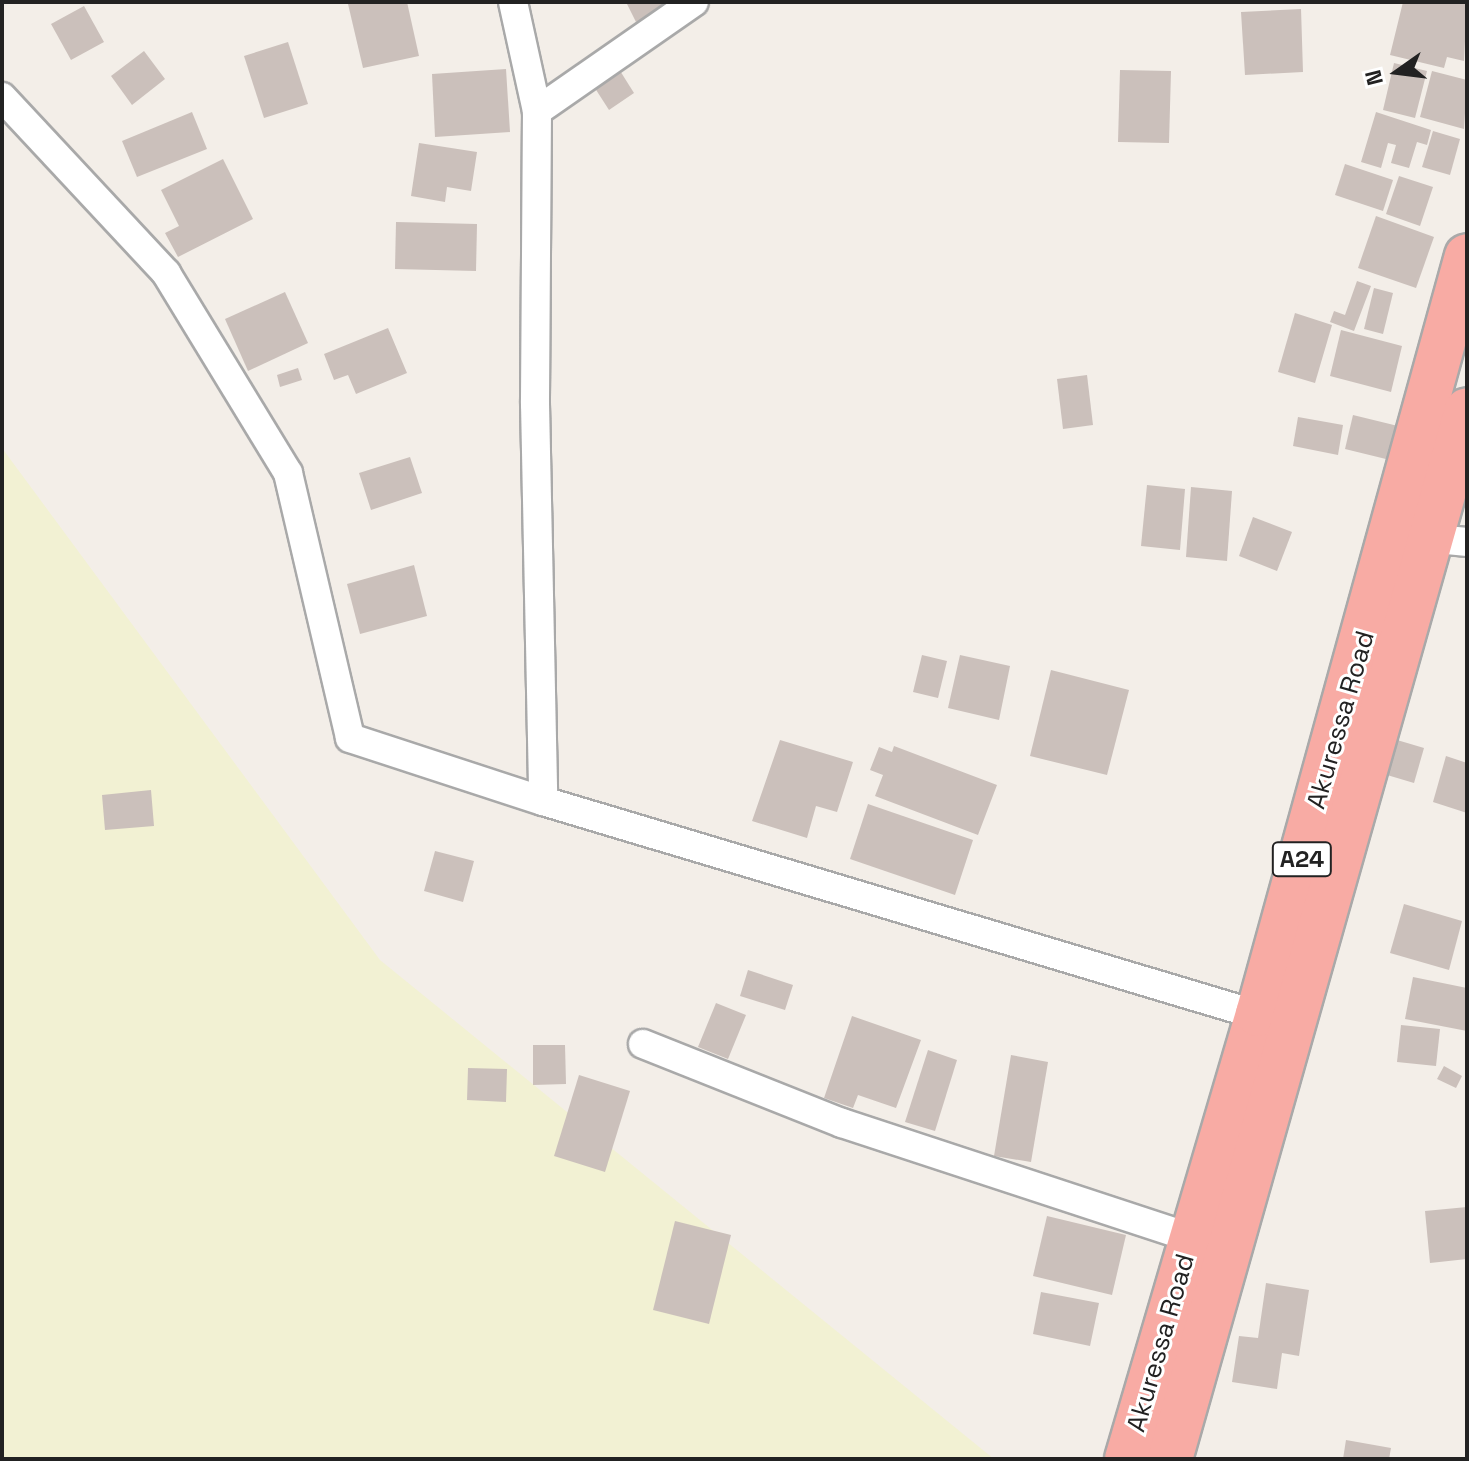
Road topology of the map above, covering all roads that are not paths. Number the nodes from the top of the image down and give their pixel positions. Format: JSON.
{"nodes":[{"id":1,"x":513,"y":2,"type":"edge"},
{"id":2,"x":694,"y":2,"type":"edge"},
{"id":3,"x":2,"y":97,"type":"edge"},
{"id":4,"x":537,"y":111,"type":"junction"},
{"id":5,"x":1467,"y":256,"type":"edge"},
{"id":6,"x":1467,"y":410,"type":"edge"},
{"id":7,"x":1432,"y":538,"type":"edge"},
{"id":8,"x":543,"y":801,"type":"junction"},
{"id":9,"x":1276,"y":1020,"type":"junction"},
{"id":10,"x":643,"y":1044,"type":"dead end"},
{"id":11,"x":1192,"y":1238,"type":"junction"},
{"id":12,"x":1127,"y":1459,"type":"edge"},
{"id":13,"x":1170,"y":1459,"type":"edge"}],
"edges":[{"from":1,"to":4,"type":"street"},
{"from":2,"to":4,"type":"street"},
{"from":3,"to":8,"type":"street"},
{"from":4,"to":8,"type":"street"},
{"from":5,"to":7,"type":"highway","name":"Akuressa Road","number":"A24"},
{"from":6,"to":7,"type":"highway","name":"Akuressa Road","number":"A24"},
{"from":7,"to":9,"type":"highway","name":"Akuressa Road","number":"A24"},
{"from":8,"to":9,"type":"street"},
{"from":9,"to":11,"type":"highway","name":"Akuressa Road","number":"A24"},
{"from":9,"to":13,"type":"highway","name":"Akuressa Road","number":"A24"},
{"from":10,"to":11,"type":"street"},
{"from":11,"to":12,"type":"highway","name":"Akuressa Road","number":"A24"}]}
